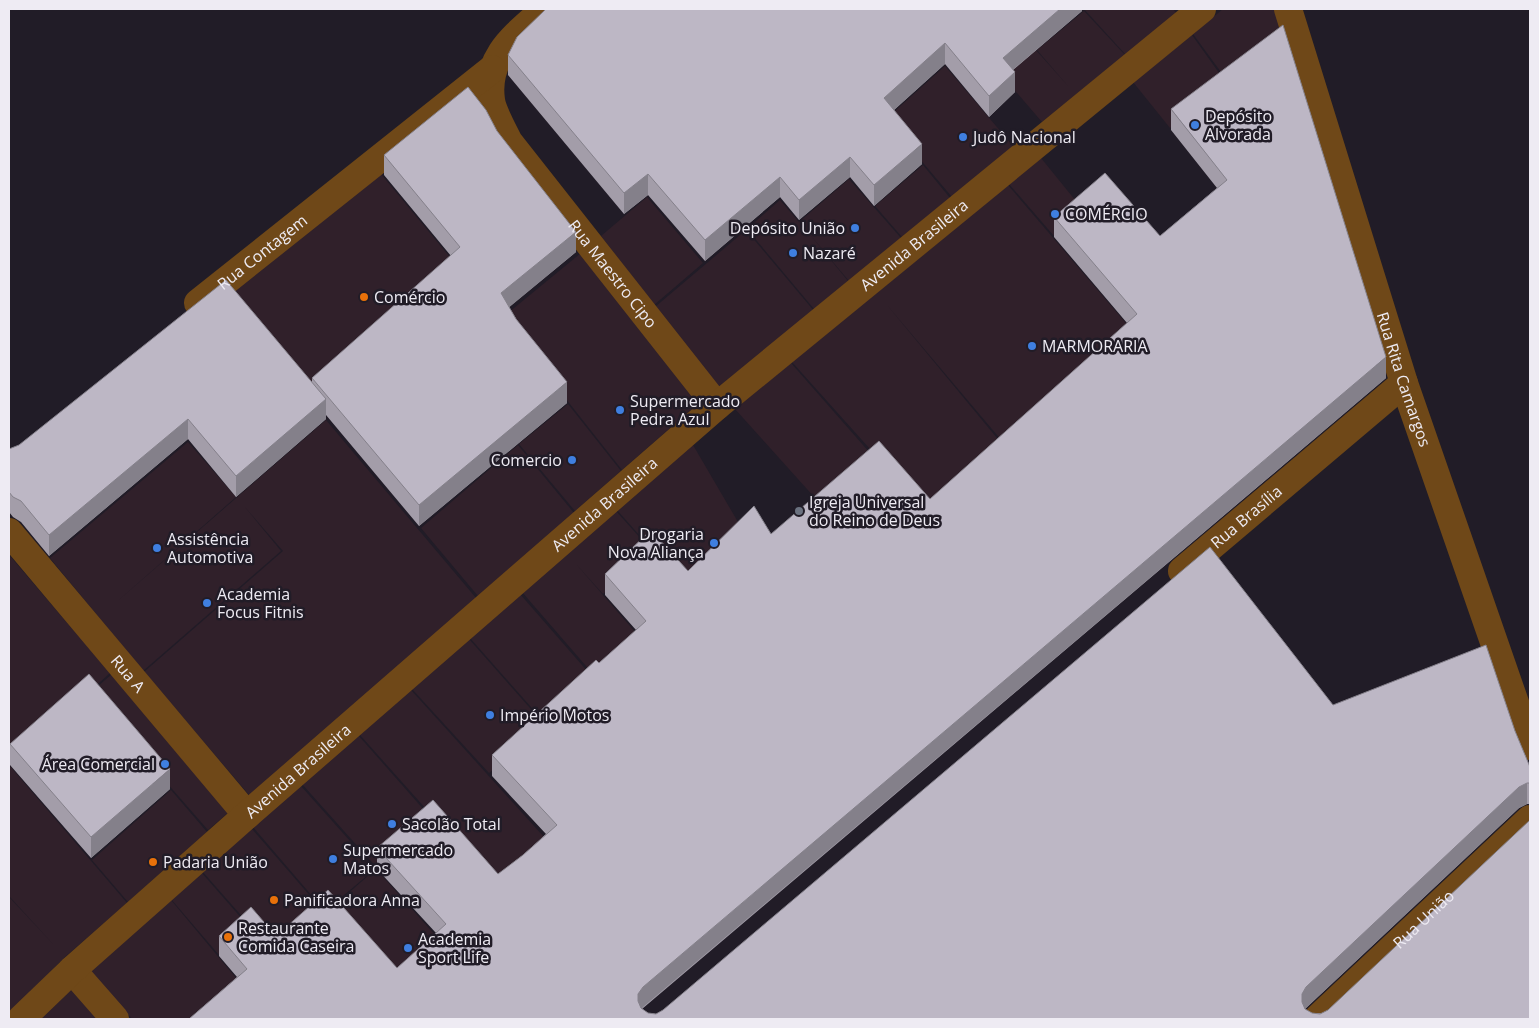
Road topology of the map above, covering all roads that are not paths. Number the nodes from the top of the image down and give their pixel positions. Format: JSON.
{"nodes":[{"id":1,"x":545,"y":9,"type":"edge"},
{"id":2,"x":1202,"y":9,"type":"edge"},
{"id":3,"x":1288,"y":9,"type":"edge"},
{"id":4,"x":492,"y":69,"type":"junction"},
{"id":5,"x":509,"y":142,"type":"joint"},
{"id":6,"x":180,"y":317,"type":"edge"},
{"id":7,"x":1404,"y":383,"type":"junction"},
{"id":8,"x":717,"y":406,"type":"junction"},
{"id":9,"x":9,"y":532,"type":"edge"},
{"id":10,"x":1161,"y":589,"type":"edge"},
{"id":11,"x":1530,"y":746,"type":"edge"},
{"id":12,"x":247,"y":815,"type":"junction"},
{"id":13,"x":1530,"y":819,"type":"edge"},
{"id":14,"x":72,"y":970,"type":"junction"},
{"id":15,"x":21,"y":1019,"type":"edge"},
{"id":16,"x":115,"y":1019,"type":"edge"},
{"id":17,"x":1317,"y":1019,"type":"edge"}],
"edges":[{"from":1,"to":4,"type":"street","name":"Rua Contagem"},
{"from":2,"to":8,"type":"street","name":"Avenida Brasileira"},
{"from":3,"to":7,"type":"street","name":"Rua Rita Camargos"},
{"from":4,"to":5,"type":"street","name":"Rua Contagem"},
{"from":4,"to":6,"type":"street","name":"Rua Contagem"},
{"from":5,"to":8,"type":"street","name":"Rua Maestro Cipo"},
{"from":7,"to":10,"type":"street","name":"Rua Brasília"},
{"from":7,"to":11,"type":"street","name":"Rua Rita Camargos"},
{"from":8,"to":12,"type":"street","name":"Avenida Brasileira"},
{"from":9,"to":12,"type":"street","name":"Rua A"},
{"from":12,"to":14,"type":"street","name":"Avenida Brasileira"},
{"from":13,"to":17,"type":"street","name":"Rua União"},
{"from":14,"to":15,"type":"street","name":"Avenida Brasileira"},
{"from":14,"to":16,"type":"street"}]}
